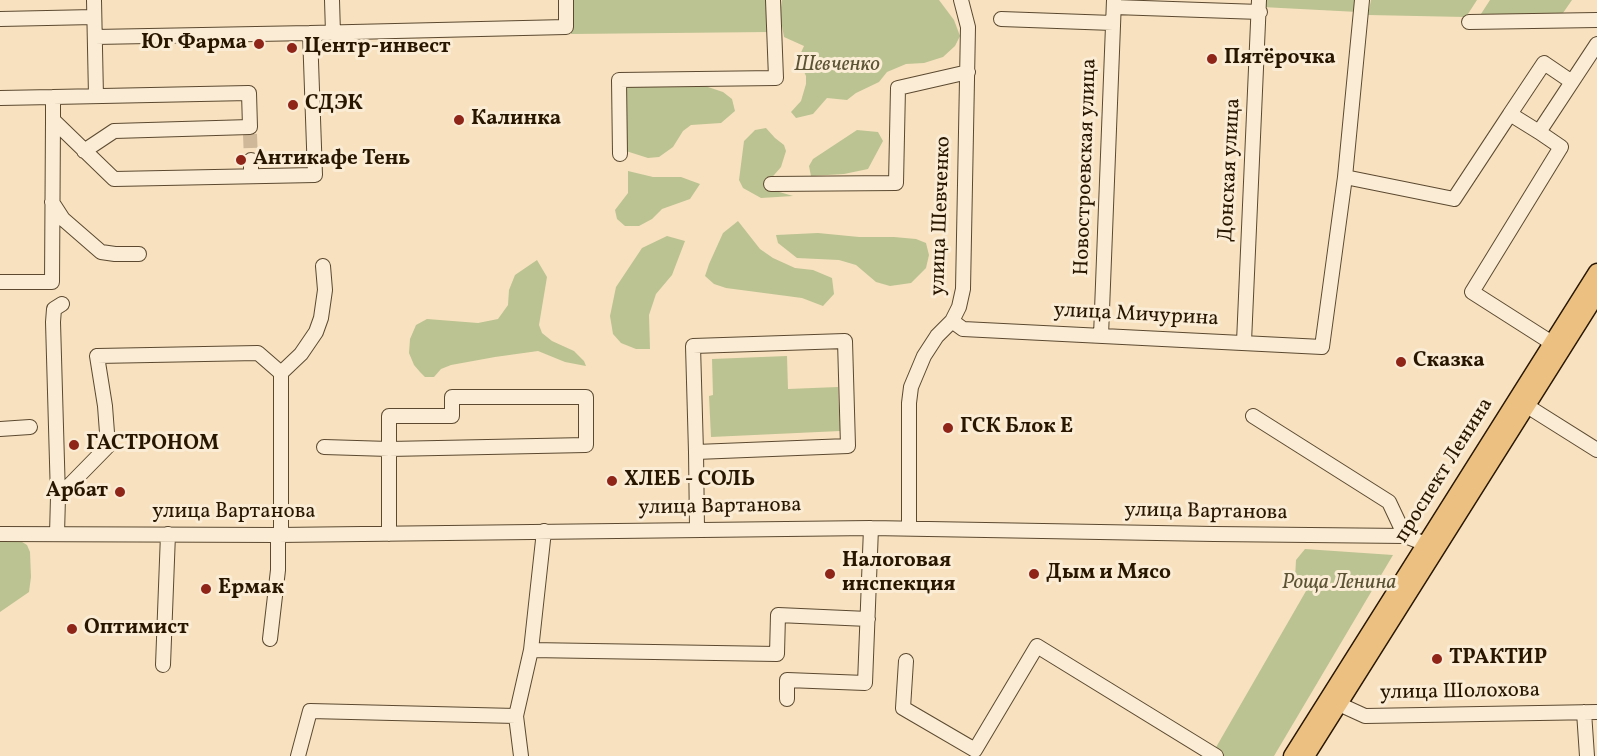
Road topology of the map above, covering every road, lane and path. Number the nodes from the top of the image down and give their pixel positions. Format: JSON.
{"nodes":[{"id":1,"x":94,"y":0,"type":"edge"},
{"id":2,"x":332,"y":0,"type":"edge"},
{"id":3,"x":566,"y":0,"type":"edge"},
{"id":4,"x":773,"y":0,"type":"edge"},
{"id":5,"x":961,"y":0,"type":"edge"},
{"id":6,"x":1362,"y":0,"type":"edge"},
{"id":7,"x":1114,"y":4,"type":"edge"},
{"id":8,"x":1259,"y":6,"type":"edge"},
{"id":9,"x":94,"y":17,"type":"junction"},
{"id":10,"x":0,"y":19,"type":"edge"},
{"id":11,"x":1002,"y":19,"type":"dead end"},
{"id":12,"x":1597,"y":20,"type":"edge"},
{"id":13,"x":1469,"y":22,"type":"dead end"},
{"id":14,"x":1113,"y":23,"type":"junction"},
{"id":15,"x":310,"y":33,"type":"junction"},
{"id":16,"x":333,"y":33,"type":"junction"},
{"id":17,"x":95,"y":37,"type":"junction"},
{"id":18,"x":1597,"y":44,"type":"edge"},
{"id":19,"x":968,"y":72,"type":"junction"},
{"id":20,"x":1572,"y":82,"type":"junction"},
{"id":21,"x":96,"y":96,"type":"junction"},
{"id":22,"x":53,"y":97,"type":"junction"},
{"id":23,"x":0,"y":98,"type":"edge"},
{"id":24,"x":1510,"y":114,"type":"junction"},
{"id":25,"x":53,"y":120,"type":"junction"},
{"id":26,"x":1539,"y":132,"type":"junction"},
{"id":27,"x":84,"y":151,"type":"junction"},
{"id":28,"x":620,"y":154,"type":"dead end"},
{"id":29,"x":251,"y":160,"type":"tunnel mouth"},
{"id":30,"x":251,"y":176,"type":"junction"},
{"id":31,"x":1345,"y":177,"type":"junction"},
{"id":32,"x":771,"y":184,"type":"dead end"},
{"id":33,"x":52,"y":202,"type":"junction"},
{"id":34,"x":140,"y":254,"type":"dead end"},
{"id":35,"x":323,"y":266,"type":"dead end"},
{"id":36,"x":1597,"y":272,"type":"edge"},
{"id":37,"x":0,"y":282,"type":"edge"},
{"id":38,"x":1597,"y":294,"type":"edge"},
{"id":39,"x":62,"y":304,"type":"dead end"},
{"id":40,"x":952,"y":321,"type":"junction"},
{"id":41,"x":1101,"y":336,"type":"junction"},
{"id":42,"x":1244,"y":342,"type":"junction"},
{"id":43,"x":1552,"y":343,"type":"junction"},
{"id":44,"x":281,"y":372,"type":"junction"},
{"id":45,"x":1527,"y":405,"type":"junction"},
{"id":46,"x":1253,"y":416,"type":"dead end"},
{"id":47,"x":30,"y":428,"type":"dead end"},
{"id":48,"x":0,"y":429,"type":"edge"},
{"id":49,"x":324,"y":447,"type":"dead end"},
{"id":50,"x":389,"y":449,"type":"junction"},
{"id":51,"x":1597,"y":450,"type":"edge"},
{"id":52,"x":696,"y":452,"type":"junction"},
{"id":53,"x":58,"y":497,"type":"junction"},
{"id":54,"x":697,"y":528,"type":"junction"},
{"id":55,"x":871,"y":528,"type":"junction"},
{"id":56,"x":909,"y":528,"type":"junction"},
{"id":57,"x":544,"y":531,"type":"junction"},
{"id":58,"x":0,"y":534,"type":"edge"},
{"id":59,"x":57,"y":534,"type":"junction"},
{"id":60,"x":168,"y":534,"type":"junction"},
{"id":61,"x":389,"y":534,"type":"junction"},
{"id":62,"x":280,"y":535,"type":"junction"},
{"id":63,"x":1405,"y":536,"type":"junction"},
{"id":64,"x":1431,"y":547,"type":"junction"},
{"id":65,"x":868,"y":619,"type":"junction"},
{"id":66,"x":270,"y":639,"type":"dead end"},
{"id":67,"x":531,"y":650,"type":"junction"},
{"id":68,"x":906,"y":661,"type":"dead end"},
{"id":69,"x":163,"y":665,"type":"dead end"},
{"id":70,"x":787,"y":699,"type":"dead end"},
{"id":71,"x":1333,"y":702,"type":"junction"},
{"id":72,"x":1590,"y":712,"type":"edge"},
{"id":73,"x":516,"y":716,"type":"junction"},
{"id":74,"x":298,"y":756,"type":"edge"},
{"id":75,"x":521,"y":756,"type":"edge"},
{"id":76,"x":1216,"y":756,"type":"edge"},
{"id":77,"x":1292,"y":756,"type":"edge"},
{"id":78,"x":1306,"y":756,"type":"edge"},
{"id":79,"x":1587,"y":756,"type":"edge"}],
"edges":[{"from":1,"to":9,"type":"street"},
{"from":2,"to":16,"type":"street"},
{"from":3,"to":16,"type":"street"},
{"from":4,"to":28,"type":"street"},
{"from":5,"to":19,"type":"street","name":"улица Шевченко"},
{"from":6,"to":31,"type":"street"},
{"from":7,"to":8,"type":"street"},
{"from":7,"to":14,"type":"street","name":"Новостроевская улица"},
{"from":8,"to":42,"type":"street","name":"Донская улица"},
{"from":9,"to":10,"type":"street"},
{"from":9,"to":17,"type":"street"},
{"from":11,"to":14,"type":"street"},
{"from":12,"to":13,"type":"street"},
{"from":14,"to":41,"type":"street","name":"Новостроевская улица"},
{"from":15,"to":16,"type":"street"},
{"from":15,"to":17,"type":"street"},
{"from":15,"to":30,"type":"street"},
{"from":17,"to":21,"type":"street"},
{"from":18,"to":20,"type":"street"},
{"from":19,"to":32,"type":"street"},
{"from":19,"to":40,"type":"street","name":"улица Шевченко"},
{"from":20,"to":24,"type":"street"},
{"from":20,"to":26,"type":"street"},
{"from":21,"to":22,"type":"street"},
{"from":21,"to":27,"type":"street"},
{"from":22,"to":23,"type":"street"},
{"from":22,"to":25,"type":"street"},
{"from":24,"to":26,"type":"street"},
{"from":24,"to":31,"type":"street"},
{"from":25,"to":27,"type":"street"},
{"from":25,"to":33,"type":"street"},
{"from":26,"to":43,"type":"street"},
{"from":27,"to":30,"type":"street"},
{"from":29,"to":30,"type":"street"},
{"from":31,"to":42,"type":"street","name":"улица Мичурина"},
{"from":33,"to":34,"type":"street"},
{"from":33,"to":37,"type":"street"},
{"from":35,"to":44,"type":"street"},
{"from":36,"to":43,"type":"main road","name":"проспект Ленина"},
{"from":38,"to":45,"type":"main road","name":"проспект Ленина"},
{"from":39,"to":53,"type":"street"},
{"from":40,"to":41,"type":"street","name":"улица Мичурина"},
{"from":40,"to":56,"type":"street","name":"улица Шевченко"},
{"from":41,"to":42,"type":"street","name":"улица Мичурина"},
{"from":43,"to":64,"type":"main road","name":"проспект Ленина"},
{"from":44,"to":53,"type":"street"},
{"from":44,"to":62,"type":"street"},
{"from":45,"to":51,"type":"street"},
{"from":45,"to":64,"type":"main road","name":"проспект Ленина"},
{"from":46,"to":63,"type":"street"},
{"from":47,"to":48,"type":"street"},
{"from":49,"to":50,"type":"street"},
{"from":50,"to":50,"type":"street"},
{"from":50,"to":61,"type":"street"},
{"from":52,"to":52,"type":"street"},
{"from":52,"to":54,"type":"street"},
{"from":53,"to":59,"type":"street"},
{"from":54,"to":55,"type":"street","name":"улица Вартанова"},
{"from":54,"to":57,"type":"street","name":"улица Вартанова"},
{"from":55,"to":56,"type":"street","name":"улица Вартанова"},
{"from":55,"to":65,"type":"street"},
{"from":56,"to":63,"type":"street","name":"улица Вартанова"},
{"from":57,"to":61,"type":"street","name":"улица Вартанова"},
{"from":57,"to":67,"type":"street"},
{"from":58,"to":59,"type":"street","name":"улица Вартанова"},
{"from":59,"to":60,"type":"street","name":"улица Вартанова"},
{"from":60,"to":62,"type":"street","name":"улица Вартанова"},
{"from":60,"to":69,"type":"street"},
{"from":61,"to":62,"type":"street","name":"улица Вартанова"},
{"from":62,"to":66,"type":"street"},
{"from":63,"to":64,"type":"street","name":"улица Вартанова"},
{"from":64,"to":71,"type":"main road","name":"проспект Ленина"},
{"from":65,"to":67,"type":"street"},
{"from":65,"to":70,"type":"street"},
{"from":67,"to":73,"type":"street"},
{"from":68,"to":76,"type":"street"},
{"from":71,"to":72,"type":"street","name":"улица Шолохова"},
{"from":71,"to":77,"type":"main road","name":"проспект Ленина"},
{"from":71,"to":78,"type":"main road","name":"проспект Ленина"},
{"from":72,"to":79,"type":"street"},
{"from":73,"to":74,"type":"street"},
{"from":73,"to":75,"type":"street"}]}
